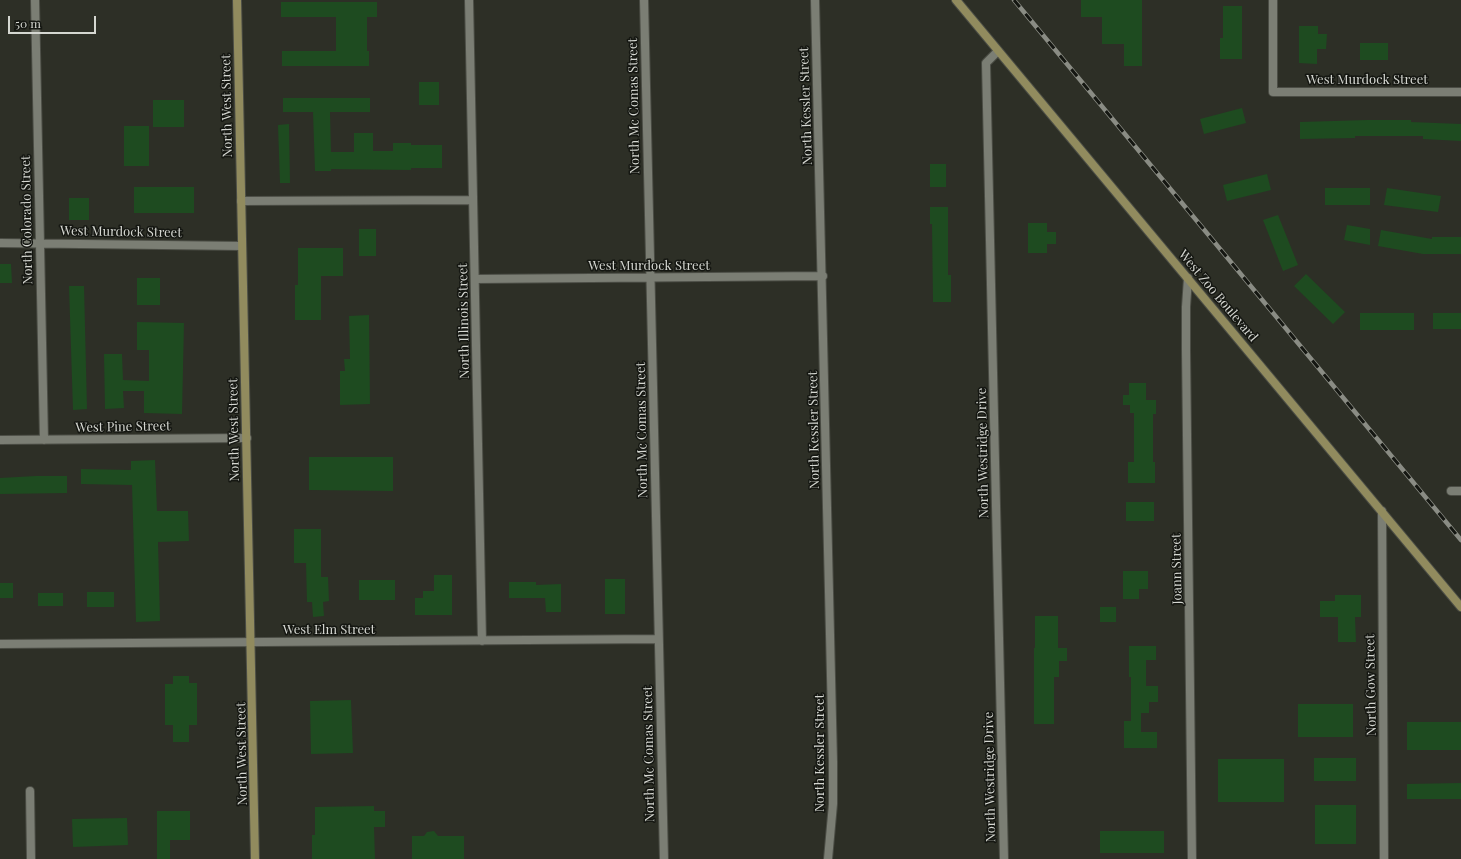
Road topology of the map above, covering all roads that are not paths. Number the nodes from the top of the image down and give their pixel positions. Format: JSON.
{"nodes":[{"id":1,"x":34,"y":0,"type":"edge"},
{"id":2,"x":237,"y":0,"type":"edge"},
{"id":3,"x":469,"y":0,"type":"edge"},
{"id":4,"x":644,"y":0,"type":"edge"},
{"id":5,"x":815,"y":0,"type":"edge"},
{"id":6,"x":956,"y":0,"type":"edge"},
{"id":7,"x":1273,"y":0,"type":"edge"},
{"id":8,"x":998,"y":51,"type":"junction"},
{"id":9,"x":1461,"y":92,"type":"edge"},
{"id":10,"x":473,"y":200,"type":"junction"},
{"id":11,"x":242,"y":201,"type":"junction"},
{"id":12,"x":0,"y":242,"type":"edge"},
{"id":13,"x":40,"y":243,"type":"junction"},
{"id":14,"x":242,"y":246,"type":"junction"},
{"id":15,"x":823,"y":276,"type":"junction"},
{"id":16,"x":650,"y":278,"type":"junction"},
{"id":17,"x":1188,"y":278,"type":"junction"},
{"id":18,"x":475,"y":279,"type":"junction"},
{"id":19,"x":247,"y":438,"type":"junction"},
{"id":20,"x":0,"y":440,"type":"edge"},
{"id":21,"x":44,"y":440,"type":"junction"},
{"id":22,"x":1451,"y":491,"type":"dead end"},
{"id":23,"x":1461,"y":491,"type":"edge"},
{"id":24,"x":1382,"y":511,"type":"junction"},
{"id":25,"x":1461,"y":607,"type":"edge"},
{"id":26,"x":658,"y":639,"type":"junction"},
{"id":27,"x":482,"y":641,"type":"junction"},
{"id":28,"x":251,"y":642,"type":"junction"},
{"id":29,"x":0,"y":644,"type":"edge"},
{"id":30,"x":30,"y":791,"type":"dead end"},
{"id":31,"x":31,"y":859,"type":"edge"},
{"id":32,"x":255,"y":859,"type":"edge"},
{"id":33,"x":664,"y":859,"type":"edge"},
{"id":34,"x":828,"y":859,"type":"edge"},
{"id":35,"x":1004,"y":859,"type":"edge"},
{"id":36,"x":1192,"y":859,"type":"edge"},
{"id":37,"x":1384,"y":859,"type":"edge"}],
"edges":[{"from":1,"to":13,"type":"street","name":"North Colorado Street"},
{"from":2,"to":11,"type":"main road","name":"North West Street"},
{"from":3,"to":10,"type":"street","name":"North Illinois Street"},
{"from":4,"to":16,"type":"street","name":"North Mc Comas Street"},
{"from":5,"to":15,"type":"street","name":"North Kessler Street"},
{"from":6,"to":8,"type":"main road","name":"West Zoo Boulevard"},
{"from":7,"to":9,"type":"street","name":"West Murdock Street"},
{"from":8,"to":17,"type":"main road","name":"West Zoo Boulevard"},
{"from":8,"to":35,"type":"street","name":"North Westridge Drive"},
{"from":10,"to":11,"type":"street"},
{"from":10,"to":18,"type":"street","name":"North Illinois Street"},
{"from":11,"to":14,"type":"main road","name":"North West Street"},
{"from":12,"to":13,"type":"street","name":"West Murdock Street"},
{"from":13,"to":14,"type":"street","name":"West Murdock Street"},
{"from":13,"to":21,"type":"street","name":"North Colorado Street"},
{"from":14,"to":19,"type":"main road","name":"North West Street"},
{"from":15,"to":16,"type":"street","name":"West Murdock Street"},
{"from":15,"to":34,"type":"street","name":"North Kessler Street"},
{"from":16,"to":18,"type":"street","name":"West Murdock Street"},
{"from":16,"to":26,"type":"street","name":"North Mc Comas Street"},
{"from":17,"to":24,"type":"main road","name":"West Zoo Boulevard"},
{"from":17,"to":36,"type":"street","name":"Joann Street"},
{"from":18,"to":27,"type":"street","name":"North Illinois Street"},
{"from":19,"to":21,"type":"street","name":"West Pine Street"},
{"from":19,"to":28,"type":"main road","name":"North West Street"},
{"from":20,"to":21,"type":"street","name":"West Pine Street"},
{"from":22,"to":23,"type":"street"},
{"from":24,"to":25,"type":"main road","name":"West Zoo Boulevard"},
{"from":24,"to":37,"type":"street","name":"North Gow Street"},
{"from":26,"to":27,"type":"street","name":"West Elm Street"},
{"from":26,"to":33,"type":"street","name":"North Mc Comas Street"},
{"from":27,"to":28,"type":"street","name":"West Elm Street"},
{"from":28,"to":29,"type":"street","name":"West Elm Street"},
{"from":28,"to":32,"type":"main road","name":"North West Street"},
{"from":30,"to":31,"type":"street"}]}
